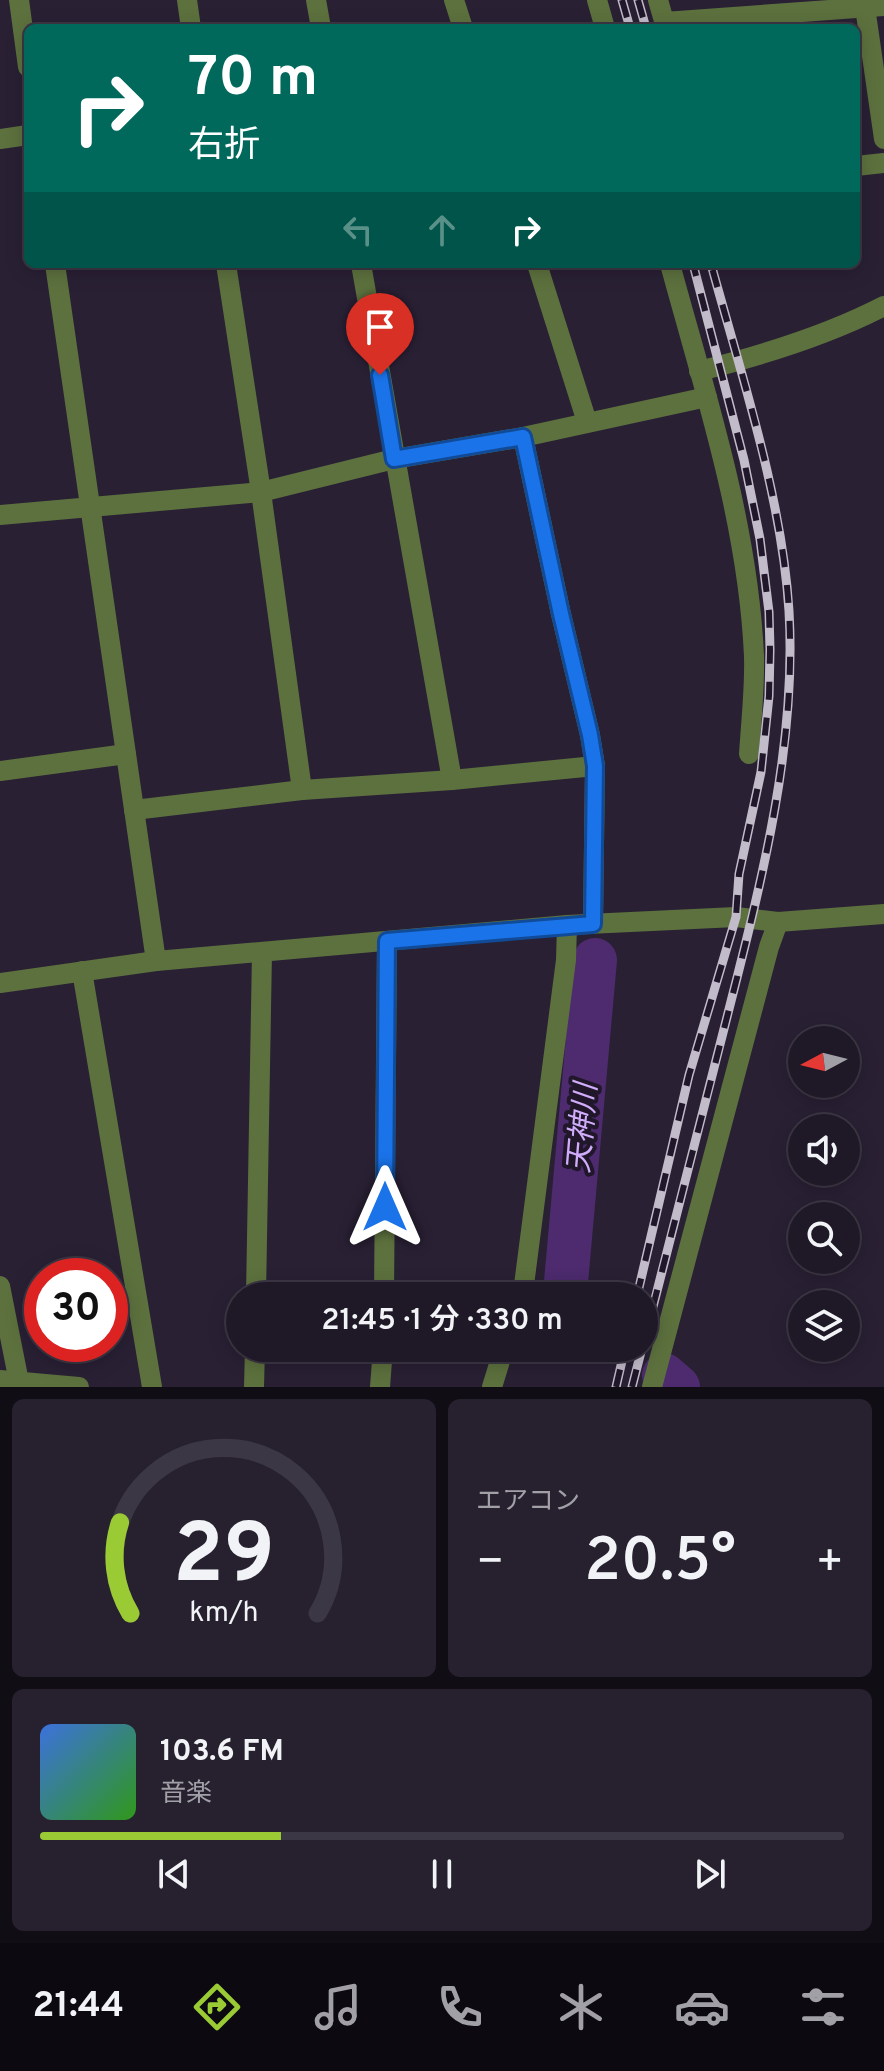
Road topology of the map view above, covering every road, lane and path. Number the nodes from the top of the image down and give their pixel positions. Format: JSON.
{"nodes":[{"id":1,"x":19,"y":0,"type":"edge"},
{"id":2,"x":187,"y":0,"type":"edge"},
{"id":3,"x":316,"y":0,"type":"edge"},
{"id":4,"x":454,"y":0,"type":"edge"},
{"id":5,"x":597,"y":0,"type":"edge"},
{"id":6,"x":658,"y":0,"type":"edge"},
{"id":7,"x":871,"y":5,"type":"edge"},
{"id":8,"x":190,"y":24,"type":"edge"},
{"id":9,"x":320,"y":24,"type":"edge"},
{"id":10,"x":462,"y":24,"type":"edge"},
{"id":11,"x":604,"y":24,"type":"edge"},
{"id":12,"x":665,"y":24,"type":"edge"},
{"id":13,"x":675,"y":24,"type":"edge"},
{"id":14,"x":24,"y":37,"type":"edge"},
{"id":15,"x":24,"y":136,"type":"edge"},
{"id":16,"x":0,"y":139,"type":"edge"},
{"id":17,"x":884,"y":139,"type":"edge"},
{"id":18,"x":884,"y":163,"type":"edge"},
{"id":19,"x":860,"y":166,"type":"edge"},
{"id":20,"x":56,"y":268,"type":"edge"},
{"id":21,"x":227,"y":268,"type":"edge"},
{"id":22,"x":362,"y":268,"type":"edge"},
{"id":23,"x":538,"y":268,"type":"edge"},
{"id":24,"x":671,"y":268,"type":"edge"},
{"id":25,"x":884,"y":306,"type":"edge"},
{"id":26,"x":699,"y":371,"type":"junction"},
{"id":27,"x":707,"y":397,"type":"junction"},
{"id":28,"x":587,"y":422,"type":"junction"},
{"id":29,"x":523,"y":437,"type":"junction"},
{"id":30,"x":394,"y":459,"type":"junction"},
{"id":31,"x":261,"y":492,"type":"junction"},
{"id":32,"x":89,"y":508,"type":"junction"},
{"id":33,"x":0,"y":515,"type":"edge"},
{"id":34,"x":126,"y":754,"type":"junction"},
{"id":35,"x":749,"y":754,"type":"dead end"},
{"id":36,"x":595,"y":766,"type":"junction"},
{"id":37,"x":0,"y":771,"type":"edge"},
{"id":38,"x":452,"y":780,"type":"junction"},
{"id":39,"x":302,"y":790,"type":"junction"},
{"id":40,"x":134,"y":810,"type":"junction"},
{"id":41,"x":884,"y":914,"type":"edge"},
{"id":42,"x":778,"y":922,"type":"junction"},
{"id":43,"x":593,"y":924,"type":"junction"},
{"id":44,"x":567,"y":925,"type":"junction"},
{"id":45,"x":387,"y":941,"type":"junction"},
{"id":46,"x":262,"y":952,"type":"junction"},
{"id":47,"x":156,"y":961,"type":"junction"},
{"id":48,"x":82,"y":971,"type":"junction"},
{"id":49,"x":0,"y":983,"type":"edge"},
{"id":50,"x":256,"y":1282,"type":"edge"},
{"id":51,"x":384,"y":1282,"type":"edge"},
{"id":52,"x":524,"y":1282,"type":"edge"},
{"id":53,"x":0,"y":1286,"type":"edge"},
{"id":54,"x":255,"y":1362,"type":"edge"},
{"id":55,"x":382,"y":1362,"type":"edge"},
{"id":56,"x":500,"y":1362,"type":"edge"},
{"id":57,"x":9,"y":1381,"type":"edge"},
{"id":58,"x":79,"y":1387,"type":"edge"},
{"id":59,"x":152,"y":1387,"type":"edge"},
{"id":60,"x":254,"y":1387,"type":"edge"},
{"id":61,"x":380,"y":1387,"type":"edge"},
{"id":62,"x":492,"y":1387,"type":"edge"},
{"id":63,"x":652,"y":1387,"type":"edge"}],
"edges":[{"from":1,"to":14,"type":"street"},
{"from":2,"to":8,"type":"street"},
{"from":3,"to":9,"type":"street"},
{"from":4,"to":10,"type":"street"},
{"from":5,"to":11,"type":"street"},
{"from":6,"to":12,"type":"street"},
{"from":7,"to":13,"type":"street"},
{"from":7,"to":17,"type":"street"},
{"from":15,"to":16,"type":"street"},
{"from":18,"to":19,"type":"street"},
{"from":20,"to":32,"type":"street"},
{"from":21,"to":31,"type":"street"},
{"from":22,"to":30,"type":"street"},
{"from":23,"to":28,"type":"street"},
{"from":24,"to":26,"type":"street"},
{"from":25,"to":26,"type":"street"},
{"from":26,"to":27,"type":"street"},
{"from":27,"to":28,"type":"street"},
{"from":27,"to":35,"type":"street"},
{"from":28,"to":29,"type":"street"},
{"from":29,"to":30,"type":"street"},
{"from":29,"to":36,"type":"street"},
{"from":30,"to":31,"type":"street"},
{"from":30,"to":38,"type":"street"},
{"from":31,"to":32,"type":"street"},
{"from":31,"to":39,"type":"street"},
{"from":32,"to":33,"type":"street"},
{"from":32,"to":34,"type":"street"},
{"from":34,"to":37,"type":"street"},
{"from":34,"to":40,"type":"street"},
{"from":36,"to":38,"type":"street"},
{"from":36,"to":43,"type":"street"},
{"from":38,"to":39,"type":"street"},
{"from":39,"to":40,"type":"street"},
{"from":40,"to":47,"type":"street"},
{"from":41,"to":42,"type":"street"},
{"from":42,"to":43,"type":"street"},
{"from":42,"to":63,"type":"street"},
{"from":43,"to":44,"type":"street"},
{"from":44,"to":45,"type":"street"},
{"from":44,"to":52,"type":"street"},
{"from":45,"to":46,"type":"street"},
{"from":45,"to":51,"type":"street"},
{"from":46,"to":47,"type":"street"},
{"from":46,"to":50,"type":"street"},
{"from":47,"to":48,"type":"street"},
{"from":48,"to":49,"type":"street"},
{"from":48,"to":59,"type":"street"},
{"from":53,"to":57,"type":"street"},
{"from":54,"to":60,"type":"street"},
{"from":55,"to":61,"type":"street"},
{"from":56,"to":62,"type":"street"},
{"from":57,"to":58,"type":"street"}]}
